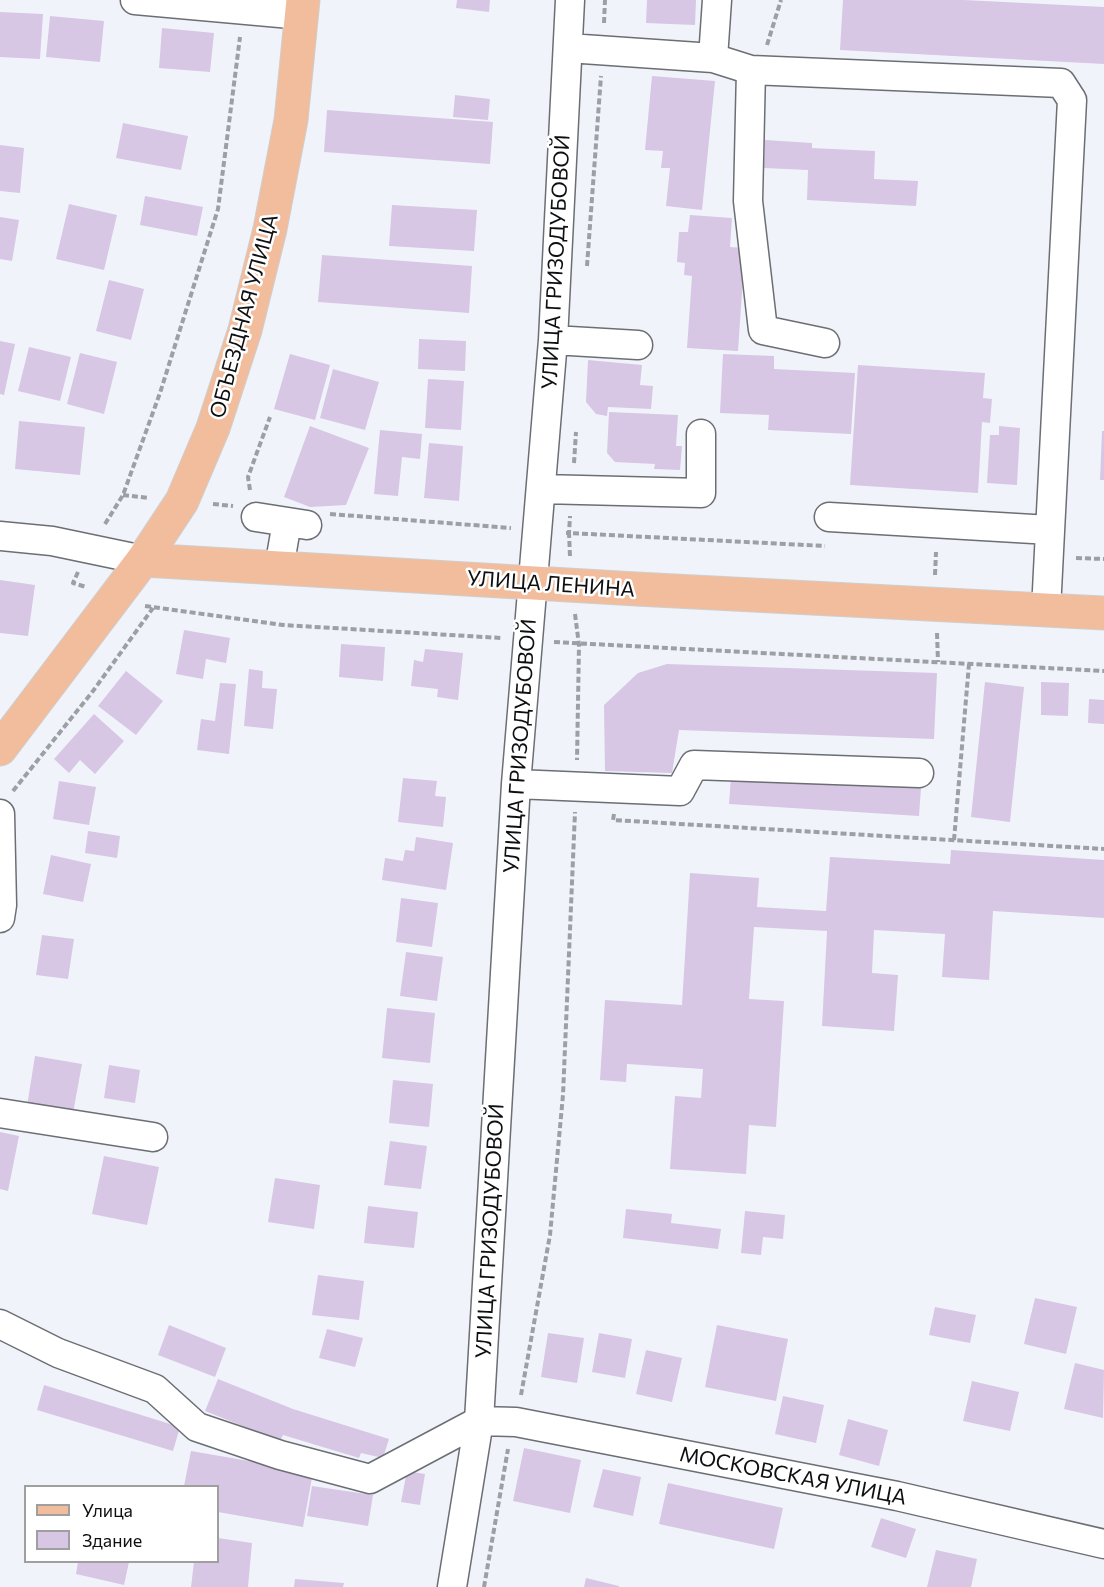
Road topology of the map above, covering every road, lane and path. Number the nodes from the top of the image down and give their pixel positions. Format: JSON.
{"nodes":[{"id":1,"x":135,"y":0,"type":"edge"},
{"id":2,"x":570,"y":0,"type":"edge"},
{"id":3,"x":605,"y":0,"type":"edge"},
{"id":4,"x":717,"y":0,"type":"edge"},
{"id":5,"x":781,"y":0,"type":"edge"},
{"id":6,"x":303,"y":7,"type":"edge"},
{"id":7,"x":243,"y":10,"type":"junction"},
{"id":8,"x":568,"y":48,"type":"junction"},
{"id":9,"x":602,"y":51,"type":"junction"},
{"id":10,"x":713,"y":58,"type":"junction"},
{"id":11,"x":754,"y":70,"type":"junction"},
{"id":12,"x":586,"y":272,"type":"dead end"},
{"id":13,"x":553,"y":340,"type":"junction"},
{"id":14,"x":825,"y":343,"type":"dead end"},
{"id":15,"x":638,"y":345,"type":"dead end"},
{"id":16,"x":270,"y":417,"type":"dead end"},
{"id":17,"x":576,"y":422,"type":"dead end"},
{"id":18,"x":701,"y":434,"type":"dead end"},
{"id":19,"x":541,"y":489,"type":"junction"},
{"id":20,"x":572,"y":491,"type":"junction"},
{"id":21,"x":123,"y":495,"type":"junction"},
{"id":22,"x":183,"y":501,"type":"junction"},
{"id":23,"x":250,"y":508,"type":"junction"},
{"id":24,"x":829,"y":517,"type":"dead end"},
{"id":25,"x":306,"y":520,"type":"junction"},
{"id":26,"x":1050,"y":530,"type":"junction"},
{"id":27,"x":538,"y":531,"type":"junction"},
{"id":28,"x":0,"y":536,"type":"edge"},
{"id":29,"x":91,"y":548,"type":"junction"},
{"id":30,"x":143,"y":560,"type":"junction"},
{"id":31,"x":279,"y":568,"type":"junction"},
{"id":32,"x":533,"y":582,"type":"junction"},
{"id":33,"x":116,"y":597,"type":"junction"},
{"id":34,"x":153,"y":608,"type":"junction"},
{"id":35,"x":1046,"y":610,"type":"junction"},
{"id":36,"x":1104,"y":613,"type":"edge"},
{"id":37,"x":527,"y":640,"type":"junction"},
{"id":38,"x":969,"y":664,"type":"junction"},
{"id":39,"x":1104,"y":671,"type":"edge"},
{"id":40,"x":0,"y":749,"type":"edge"},
{"id":41,"x":919,"y":772,"type":"dead end"},
{"id":42,"x":516,"y":784,"type":"junction"},
{"id":43,"x":615,"y":789,"type":"junction"},
{"id":44,"x":3,"y":807,"type":"edge"},
{"id":45,"x":954,"y":840,"type":"junction"},
{"id":46,"x":1104,"y":849,"type":"edge"},
{"id":47,"x":0,"y":918,"type":"edge"},
{"id":48,"x":0,"y":1113,"type":"edge"},
{"id":49,"x":153,"y":1137,"type":"dead end"},
{"id":50,"x":0,"y":1324,"type":"edge"},
{"id":51,"x":479,"y":1421,"type":"junction"},
{"id":52,"x":516,"y":1422,"type":"junction"},
{"id":53,"x":1104,"y":1544,"type":"edge"},
{"id":54,"x":452,"y":1587,"type":"edge"},
{"id":55,"x":484,"y":1587,"type":"edge"}],
"edges":[{"from":1,"to":7,"type":"street"},
{"from":2,"to":8,"type":"street","name":"УЛИЦА ГРИЗОДУБОВОЙ"},
{"from":3,"to":9,"type":"path"},
{"from":4,"to":10,"type":"street"},
{"from":5,"to":11,"type":"path"},
{"from":6,"to":7,"type":"street"},
{"from":6,"to":22,"type":"main road","name":"ОБЪЕЗДНАЯ УЛИЦА"},
{"from":7,"to":21,"type":"path"},
{"from":8,"to":9,"type":"street"},
{"from":8,"to":13,"type":"street","name":"УЛИЦА ГРИЗОДУБОВОЙ"},
{"from":9,"to":10,"type":"street"},
{"from":9,"to":12,"type":"path"},
{"from":10,"to":11,"type":"street"},
{"from":11,"to":14,"type":"street"},
{"from":11,"to":26,"type":"street"},
{"from":13,"to":15,"type":"street"},
{"from":13,"to":19,"type":"street","name":"УЛИЦА ГРИЗОДУБОВОЙ"},
{"from":16,"to":23,"type":"path"},
{"from":17,"to":20,"type":"path"},
{"from":18,"to":20,"type":"street"},
{"from":19,"to":20,"type":"street"},
{"from":19,"to":27,"type":"street","name":"УЛИЦА ГРИЗОДУБОВОЙ"},
{"from":20,"to":27,"type":"path"},
{"from":21,"to":22,"type":"path"},
{"from":21,"to":29,"type":"path"},
{"from":22,"to":23,"type":"path"},
{"from":22,"to":30,"type":"main road","name":"ОБЪЕЗДНАЯ УЛИЦА"},
{"from":23,"to":25,"type":"street"},
{"from":24,"to":26,"type":"street"},
{"from":25,"to":27,"type":"path"},
{"from":25,"to":31,"type":"street"},
{"from":26,"to":35,"type":"street"},
{"from":27,"to":32,"type":"street","name":"УЛИЦА ГРИЗОДУБОВОЙ"},
{"from":28,"to":29,"type":"street","name":"УЛИЦА ЛЕНИНА"},
{"from":29,"to":30,"type":"street","name":"УЛИЦА ЛЕНИНА"},
{"from":29,"to":33,"type":"path"},
{"from":30,"to":31,"type":"main road","name":"УЛИЦА ЛЕНИНА"},
{"from":30,"to":33,"type":"main road","name":"ОБЪЕЗДНАЯ УЛИЦА"},
{"from":31,"to":32,"type":"main road","name":"УЛИЦА ЛЕНИНА"},
{"from":32,"to":35,"type":"main road","name":"УЛИЦА ЛЕНИНА"},
{"from":32,"to":37,"type":"street","name":"УЛИЦА ГРИЗОДУБОВОЙ"},
{"from":33,"to":34,"type":"path"},
{"from":33,"to":40,"type":"main road","name":"ОБЪЕЗДНАЯ УЛИЦА"},
{"from":34,"to":37,"type":"path"},
{"from":34,"to":44,"type":"path"},
{"from":35,"to":36,"type":"main road","name":"УЛИЦА ЛЕНИНА"},
{"from":37,"to":38,"type":"path"},
{"from":37,"to":42,"type":"street","name":"УЛИЦА ГРИЗОДУБОВОЙ"},
{"from":38,"to":39,"type":"path"},
{"from":38,"to":45,"type":"path"},
{"from":41,"to":43,"type":"street"},
{"from":42,"to":43,"type":"street"},
{"from":42,"to":51,"type":"street","name":"УЛИЦА ГРИЗОДУБОВОЙ"},
{"from":43,"to":45,"type":"path"},
{"from":44,"to":47,"type":"street"},
{"from":45,"to":46,"type":"path"},
{"from":48,"to":49,"type":"street"},
{"from":50,"to":51,"type":"street"},
{"from":51,"to":52,"type":"street","name":"МОСКОВСКАЯ УЛИЦА"},
{"from":51,"to":54,"type":"street","name":"УЛИЦА ГРИЗОДУБОВОЙ"},
{"from":52,"to":53,"type":"street","name":"МОСКОВСКАЯ УЛИЦА"},
{"from":52,"to":55,"type":"path"}]}
